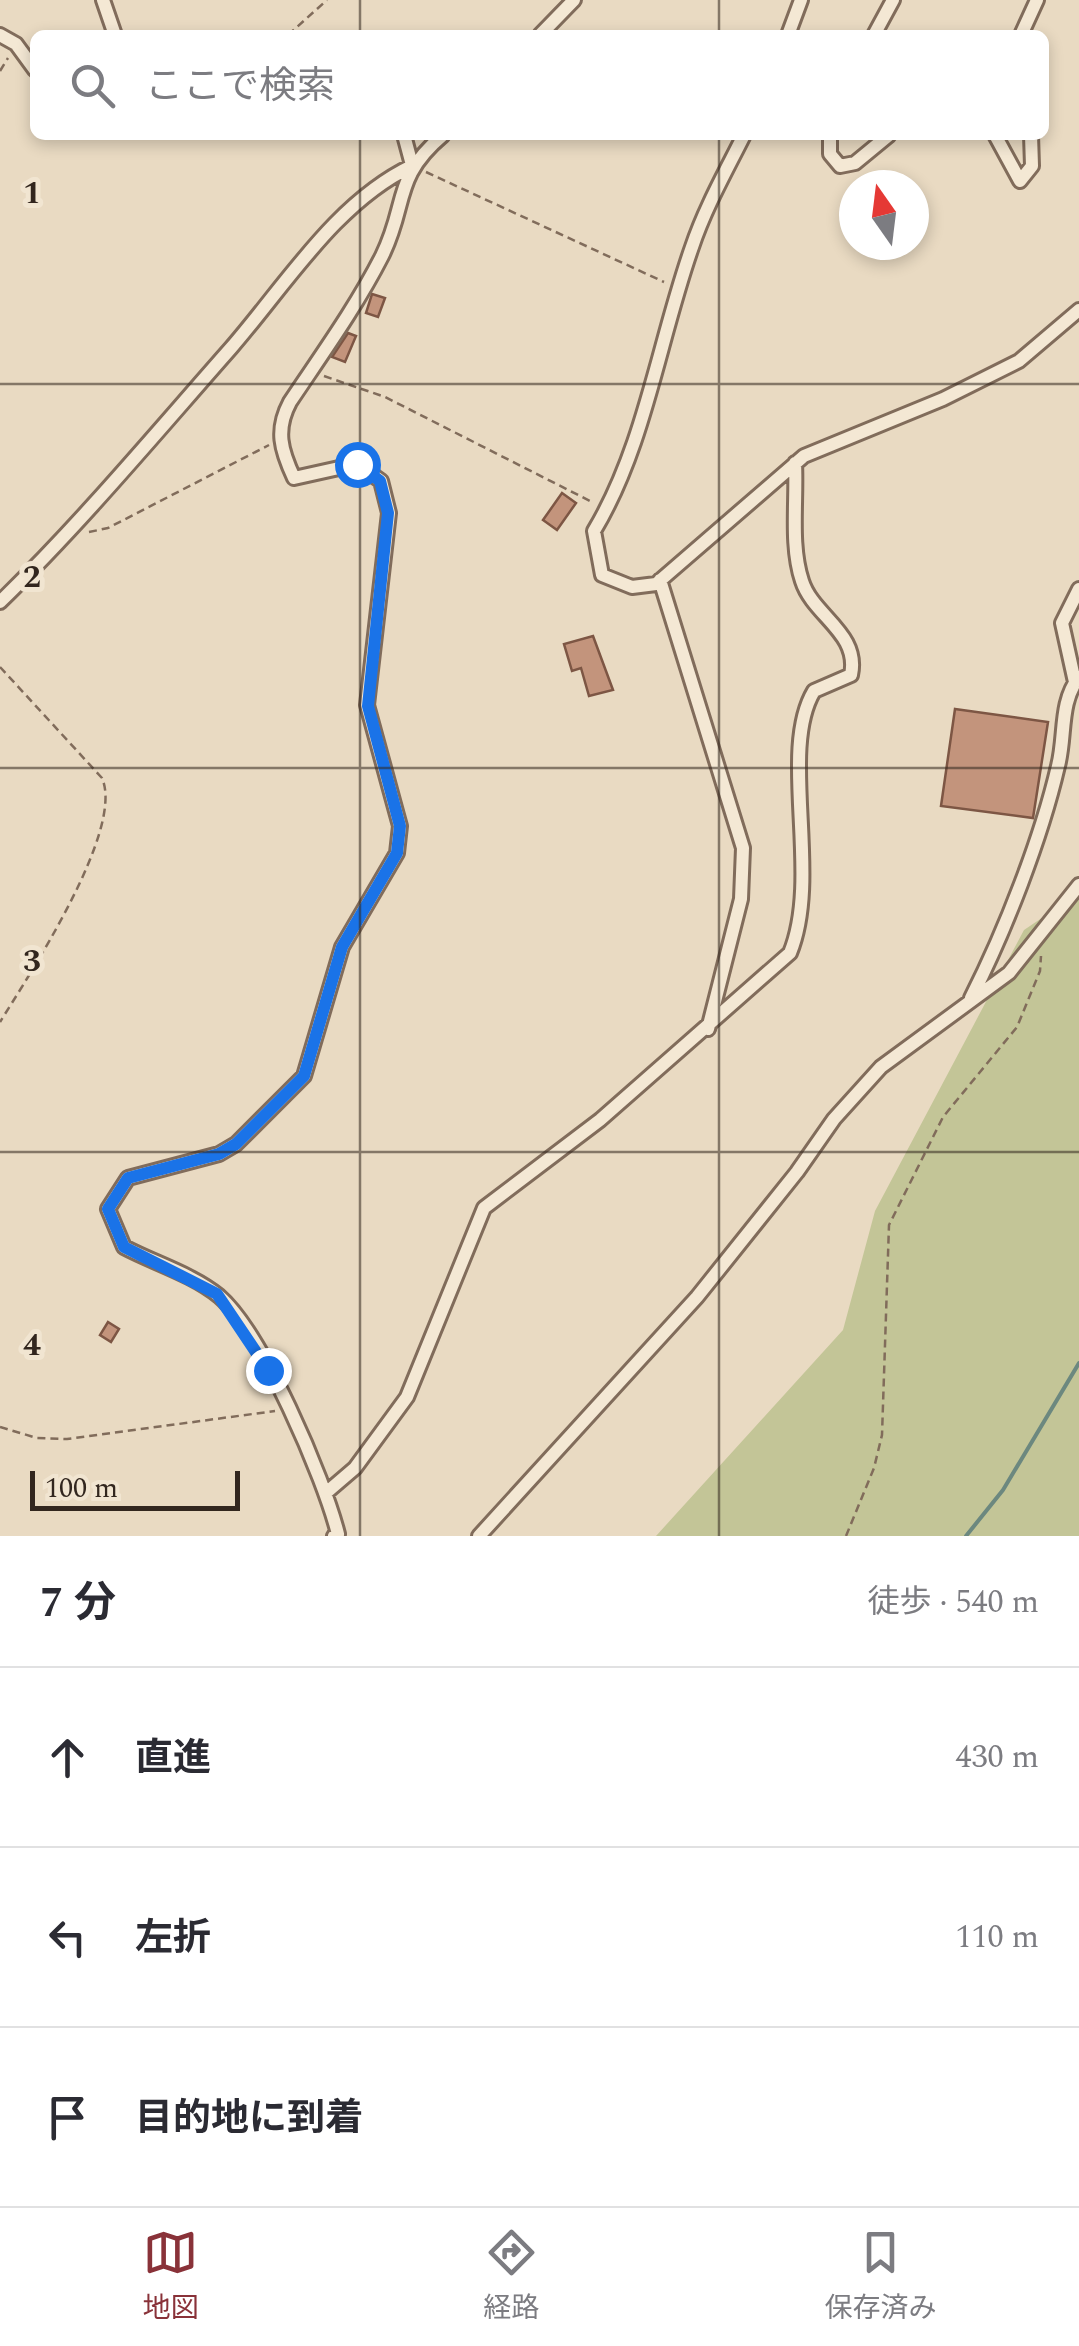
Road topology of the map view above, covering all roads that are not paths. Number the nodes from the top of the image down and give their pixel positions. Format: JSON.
{"nodes":[{"id":1,"x":103,"y":0,"type":"edge"},
{"id":2,"x":574,"y":0,"type":"edge"},
{"id":3,"x":801,"y":0,"type":"edge"},
{"id":4,"x":893,"y":0,"type":"edge"},
{"id":5,"x":1037,"y":0,"type":"edge"},
{"id":6,"x":113,"y":30,"type":"edge"},
{"id":7,"x":545,"y":30,"type":"edge"},
{"id":8,"x":790,"y":30,"type":"edge"},
{"id":9,"x":877,"y":30,"type":"edge"},
{"id":10,"x":1023,"y":30,"type":"edge"},
{"id":11,"x":0,"y":35,"type":"edge"},
{"id":12,"x":30,"y":63,"type":"edge"},
{"id":13,"x":405,"y":140,"type":"edge"},
{"id":14,"x":438,"y":140,"type":"edge"},
{"id":15,"x":742,"y":140,"type":"edge"},
{"id":16,"x":830,"y":140,"type":"edge"},
{"id":17,"x":883,"y":140,"type":"edge"},
{"id":18,"x":998,"y":140,"type":"edge"},
{"id":19,"x":1031,"y":140,"type":"edge"},
{"id":20,"x":412,"y":166,"type":"junction"},
{"id":21,"x":1079,"y":310,"type":"edge"},
{"id":22,"x":795,"y":463,"type":"junction"},
{"id":23,"x":660,"y":580,"type":"junction"},
{"id":24,"x":1079,"y":589,"type":"edge"},
{"id":25,"x":0,"y":602,"type":"edge"},
{"id":26,"x":1077,"y":680,"type":"edge"},
{"id":27,"x":1079,"y":884,"type":"edge"},
{"id":28,"x":967,"y":1004,"type":"junction"},
{"id":29,"x":708,"y":1029,"type":"junction"},
{"id":30,"x":327,"y":1492,"type":"junction"},
{"id":31,"x":334,"y":1536,"type":"edge"},
{"id":32,"x":479,"y":1536,"type":"edge"}],
"edges":[{"from":1,"to":6,"type":"street"},
{"from":2,"to":7,"type":"street"},
{"from":3,"to":8,"type":"street"},
{"from":4,"to":9,"type":"street"},
{"from":5,"to":10,"type":"street"},
{"from":11,"to":12,"type":"street"},
{"from":13,"to":20,"type":"street"},
{"from":14,"to":20,"type":"street"},
{"from":15,"to":23,"type":"street"},
{"from":16,"to":17,"type":"street"},
{"from":18,"to":19,"type":"street"},
{"from":20,"to":25,"type":"street"},
{"from":20,"to":30,"type":"street"},
{"from":21,"to":22,"type":"street"},
{"from":22,"to":23,"type":"street"},
{"from":22,"to":29,"type":"street"},
{"from":23,"to":29,"type":"street"},
{"from":24,"to":26,"type":"street"},
{"from":26,"to":28,"type":"street"},
{"from":27,"to":28,"type":"street"},
{"from":28,"to":32,"type":"street"},
{"from":29,"to":30,"type":"street"},
{"from":30,"to":31,"type":"street"}]}
